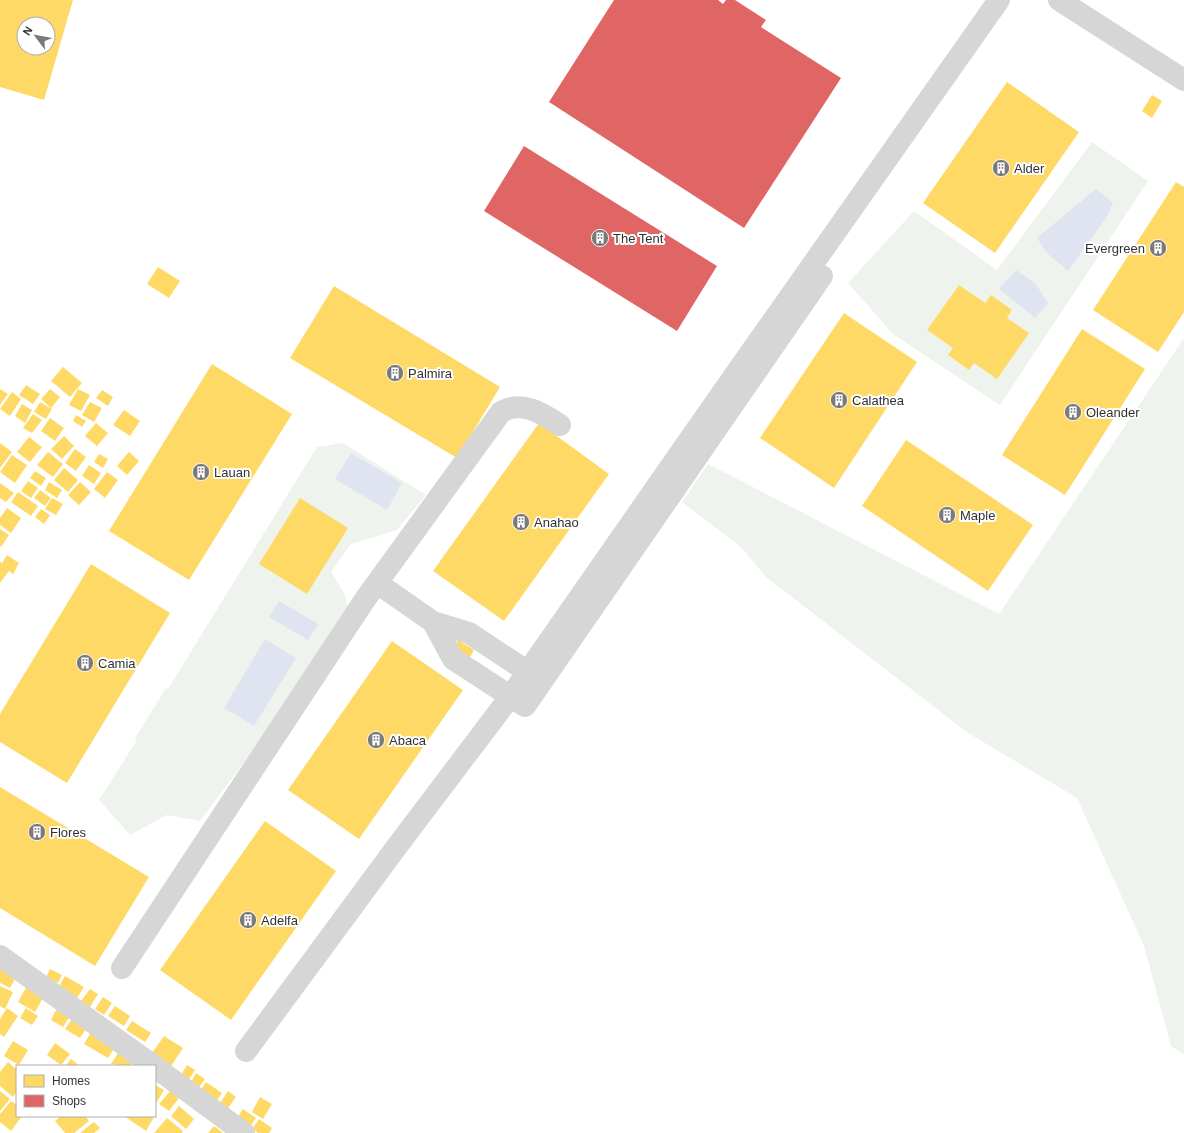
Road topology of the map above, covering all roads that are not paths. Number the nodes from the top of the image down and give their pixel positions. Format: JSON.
{"nodes":[{"id":1,"x":999,"y":0,"type":"edge"},
{"id":2,"x":1016,"y":0,"type":"edge"},
{"id":3,"x":1059,"y":0,"type":"edge"},
{"id":4,"x":1184,"y":80,"type":"edge"},
{"id":5,"x":800,"y":294,"type":"junction"},
{"id":6,"x":560,"y":425,"type":"dead end"},
{"id":7,"x":377,"y":583,"type":"junction"},
{"id":8,"x":433,"y":622,"type":"junction"},
{"id":9,"x":528,"y":672,"type":"junction"},
{"id":10,"x":510,"y":697,"type":"junction"},
{"id":11,"x":0,"y":956,"type":"edge"},
{"id":12,"x":122,"y":968,"type":"dead end"},
{"id":13,"x":246,"y":1051,"type":"dead end"},
{"id":14,"x":151,"y":1065,"type":"edge"},
{"id":15,"x":156,"y":1068,"type":"edge"},
{"id":16,"x":244,"y":1133,"type":"edge"}],
"edges":[{"from":1,"to":5,"type":"street"},
{"from":2,"to":5,"type":"street"},
{"from":3,"to":4,"type":"street"},
{"from":5,"to":9,"type":"street"},
{"from":5,"to":10,"type":"street"},
{"from":6,"to":7,"type":"street"},
{"from":7,"to":8,"type":"street"},
{"from":7,"to":12,"type":"street"},
{"from":8,"to":9,"type":"street"},
{"from":8,"to":10,"type":"street"},
{"from":9,"to":10,"type":"street"},
{"from":10,"to":13,"type":"street"},
{"from":11,"to":14,"type":"street"},
{"from":15,"to":16,"type":"street"}]}
